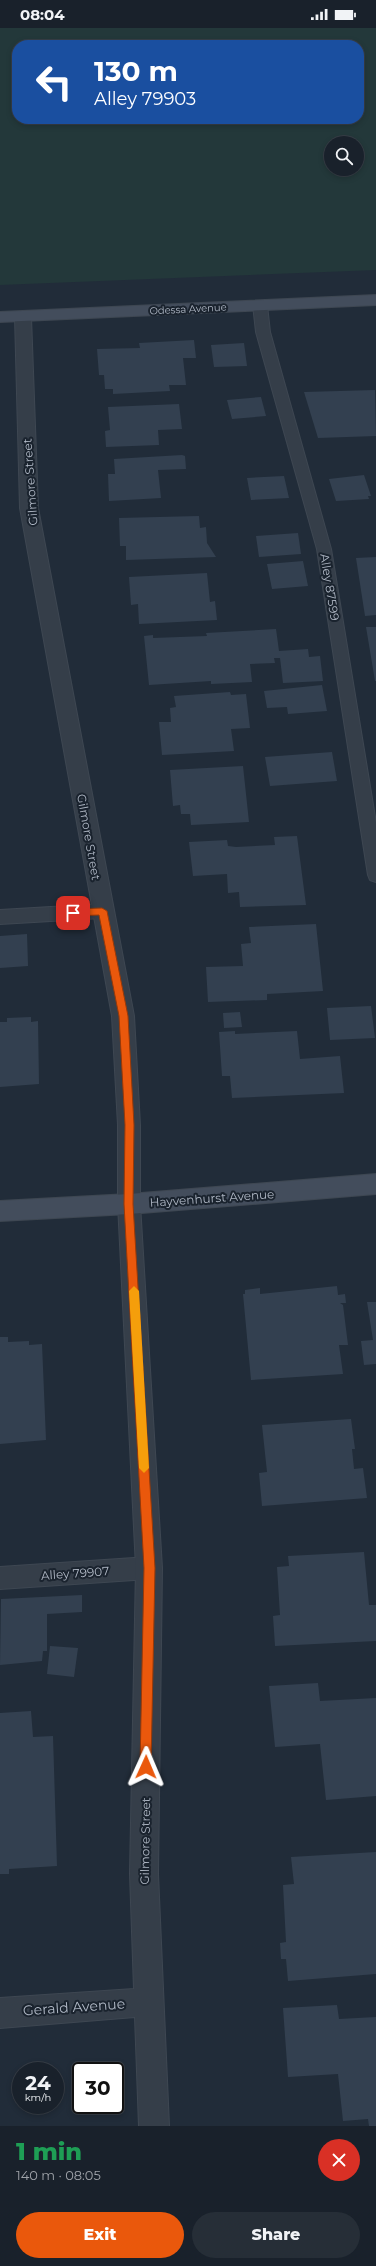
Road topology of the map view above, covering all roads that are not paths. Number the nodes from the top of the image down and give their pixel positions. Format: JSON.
{"nodes":[{"id":1,"x":376,"y":300,"type":"edge"},
{"id":2,"x":260,"y":305,"type":"junction"},
{"id":3,"x":22,"y":316,"type":"junction"},
{"id":4,"x":0,"y":317,"type":"edge"},
{"id":5,"x":376,"y":875,"type":"edge"},
{"id":6,"x":102,"y":911,"type":"junction"},
{"id":7,"x":0,"y":917,"type":"edge"},
{"id":8,"x":376,"y":1184,"type":"edge"},
{"id":9,"x":129,"y":1204,"type":"junction"},
{"id":10,"x":0,"y":1211,"type":"edge"},
{"id":11,"x":149,"y":1568,"type":"junction"},
{"id":12,"x":0,"y":1578,"type":"edge"},
{"id":13,"x":148,"y":2002,"type":"junction"},
{"id":14,"x":0,"y":2013,"type":"edge"},
{"id":15,"x":154,"y":2126,"type":"edge"}],
"edges":[{"from":1,"to":2,"type":"street","name":"Odessa Avenue"},
{"from":2,"to":3,"type":"street","name":"Odessa Avenue"},
{"from":2,"to":5,"type":"lane","name":"Alley 87599"},
{"from":3,"to":4,"type":"street","name":"Odessa Avenue"},
{"from":3,"to":6,"type":"street","name":"Gilmore Street"},
{"from":6,"to":7,"type":"lane"},
{"from":6,"to":9,"type":"street","name":"Gilmore Street"},
{"from":8,"to":9,"type":"street","name":"Hayvenhurst Avenue"},
{"from":9,"to":10,"type":"street","name":"Hayvenhurst Avenue"},
{"from":9,"to":11,"type":"street","name":"Gilmore Street"},
{"from":11,"to":12,"type":"lane","name":"Alley 79907"},
{"from":11,"to":13,"type":"street","name":"Gilmore Street"},
{"from":13,"to":14,"type":"street","name":"Gerald Avenue"},
{"from":13,"to":15,"type":"street","name":"Gilmore Street"}]}
